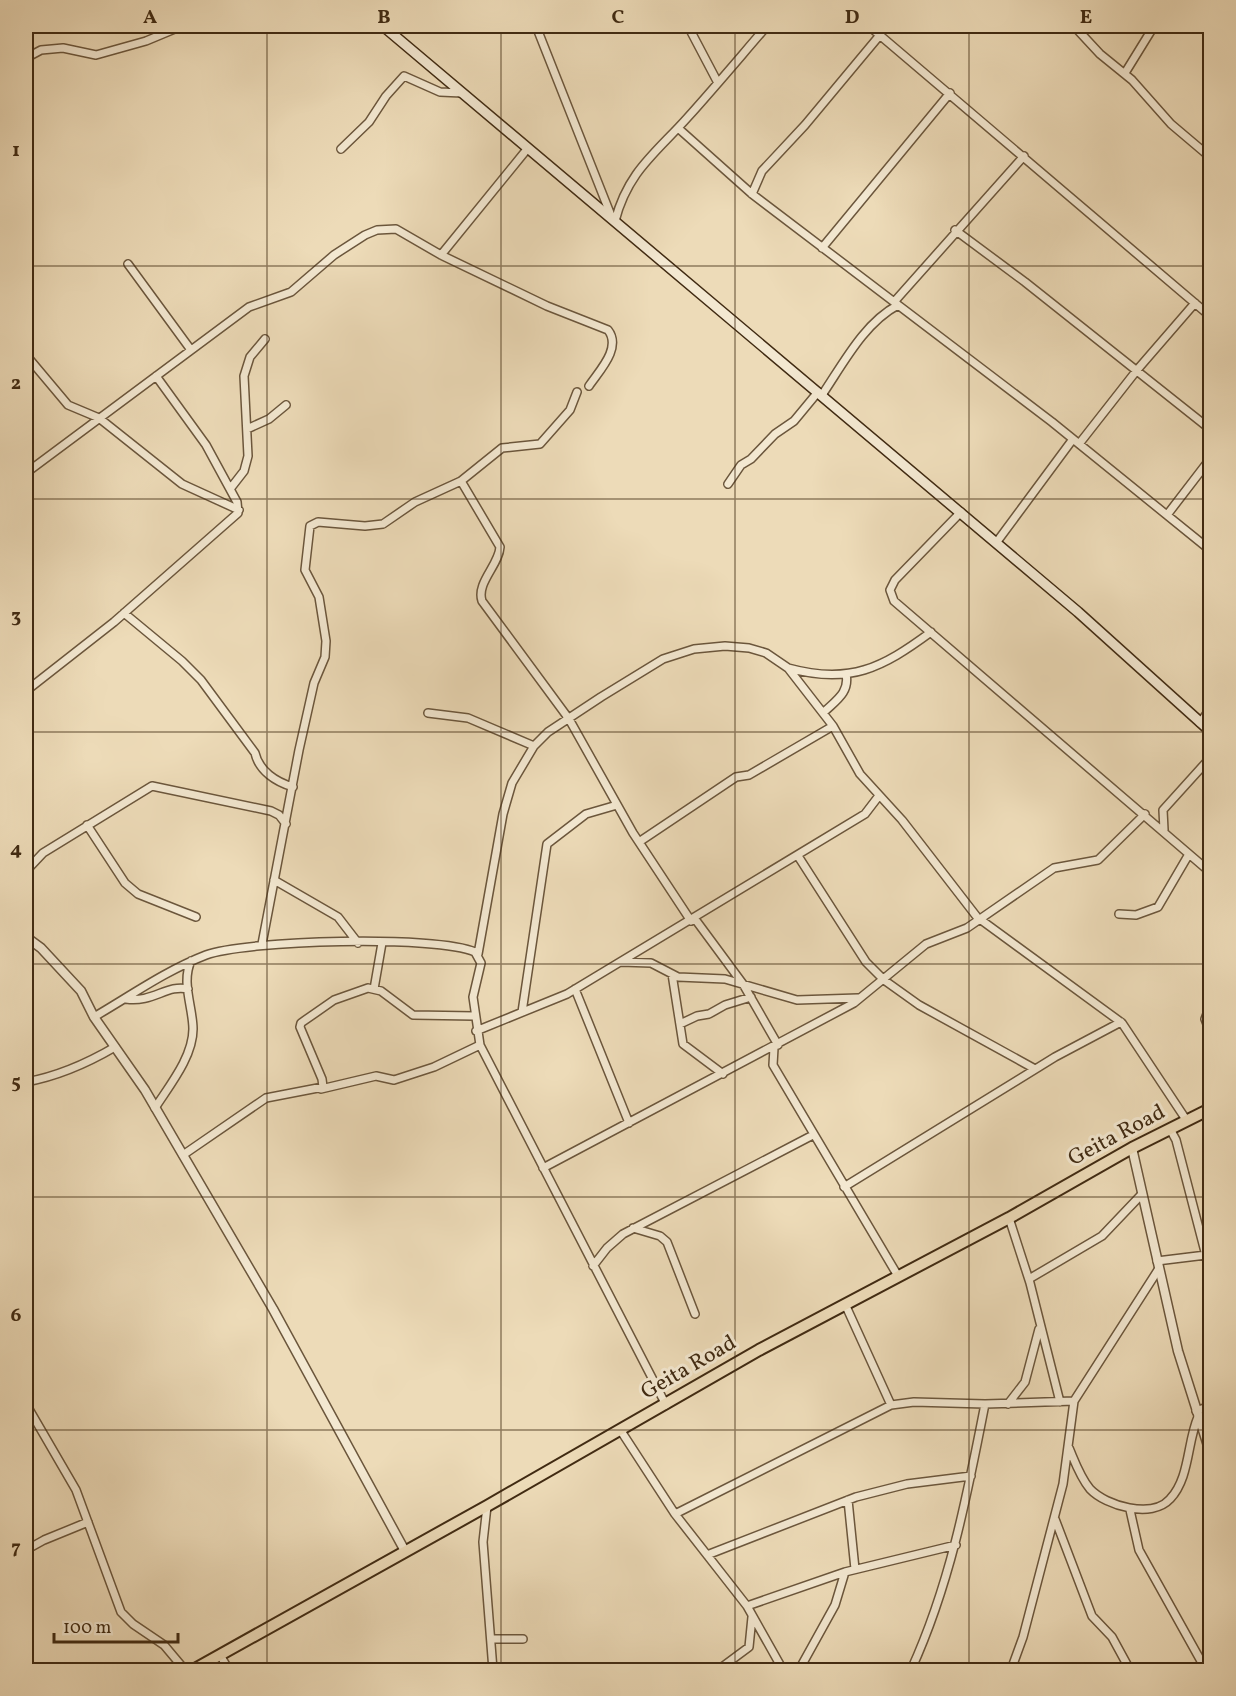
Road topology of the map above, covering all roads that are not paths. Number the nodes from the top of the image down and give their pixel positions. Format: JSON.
{"nodes":[{"id":1,"x":182,"y":26,"type":"edge"},
{"id":2,"x":383,"y":26,"type":"edge"},
{"id":3,"x":536,"y":26,"type":"edge"},
{"id":4,"x":688,"y":26,"type":"edge"},
{"id":5,"x":767,"y":26,"type":"edge"},
{"id":6,"x":869,"y":26,"type":"edge"},
{"id":7,"x":1074,"y":26,"type":"edge"},
{"id":8,"x":1154,"y":26,"type":"edge"},
{"id":9,"x":880,"y":35,"type":"junction"},
{"id":10,"x":26,"y":58,"type":"edge"},
{"id":11,"x":1125,"y":73,"type":"junction"},
{"id":12,"x":718,"y":83,"type":"junction"},
{"id":13,"x":462,"y":93,"type":"junction"},
{"id":14,"x":950,"y":93,"type":"junction"},
{"id":15,"x":678,"y":128,"type":"junction"},
{"id":16,"x":528,"y":148,"type":"junction"},
{"id":17,"x":341,"y":149,"type":"dead end"},
{"id":18,"x":1209,"y":154,"type":"edge"},
{"id":19,"x":1023,"y":156,"type":"junction"},
{"id":20,"x":752,"y":194,"type":"junction"},
{"id":21,"x":614,"y":220,"type":"junction"},
{"id":22,"x":955,"y":230,"type":"junction"},
{"id":23,"x":822,"y":248,"type":"junction"},
{"id":24,"x":441,"y":255,"type":"junction"},
{"id":25,"x":128,"y":264,"type":"dead end"},
{"id":26,"x":896,"y":303,"type":"junction"},
{"id":27,"x":1195,"y":303,"type":"junction"},
{"id":28,"x":1209,"y":312,"type":"edge"},
{"id":29,"x":265,"y":339,"type":"dead end"},
{"id":30,"x":191,"y":350,"type":"junction"},
{"id":31,"x":26,"y":355,"type":"edge"},
{"id":32,"x":1137,"y":370,"type":"junction"},
{"id":33,"x":156,"y":376,"type":"junction"},
{"id":34,"x":589,"y":386,"type":"dead end"},
{"id":35,"x":577,"y":392,"type":"dead end"},
{"id":36,"x":820,"y":393,"type":"junction"},
{"id":37,"x":286,"y":405,"type":"dead end"},
{"id":38,"x":99,"y":418,"type":"junction"},
{"id":39,"x":247,"y":429,"type":"junction"},
{"id":40,"x":1210,"y":429,"type":"edge"},
{"id":41,"x":1076,"y":442,"type":"junction"},
{"id":42,"x":1210,"y":459,"type":"edge"},
{"id":43,"x":26,"y":473,"type":"edge"},
{"id":44,"x":461,"y":481,"type":"junction"},
{"id":45,"x":728,"y":484,"type":"dead end"},
{"id":46,"x":230,"y":489,"type":"junction"},
{"id":47,"x":239,"y":510,"type":"junction"},
{"id":48,"x":961,"y":512,"type":"junction"},
{"id":49,"x":1167,"y":515,"type":"junction"},
{"id":50,"x":996,"y":543,"type":"junction"},
{"id":51,"x":1210,"y":550,"type":"edge"},
{"id":52,"x":124,"y":613,"type":"junction"},
{"id":53,"x":930,"y":632,"type":"junction"},
{"id":54,"x":788,"y":668,"type":"junction"},
{"id":55,"x":846,"y":674,"type":"junction"},
{"id":56,"x":26,"y":691,"type":"edge"},
{"id":57,"x":1210,"y":709,"type":"edge"},
{"id":58,"x":428,"y":713,"type":"dead end"},
{"id":59,"x":823,"y":713,"type":"junction"},
{"id":60,"x":569,"y":719,"type":"junction"},
{"id":61,"x":1200,"y":723,"type":"junction"},
{"id":62,"x":833,"y":726,"type":"junction"},
{"id":63,"x":1210,"y":731,"type":"edge"},
{"id":64,"x":534,"y":746,"type":"junction"},
{"id":65,"x":1210,"y":758,"type":"edge"},
{"id":66,"x":293,"y":787,"type":"junction"},
{"id":67,"x":878,"y":797,"type":"junction"},
{"id":68,"x":617,"y":805,"type":"junction"},
{"id":69,"x":1163,"y":810,"type":"junction"},
{"id":70,"x":1148,"y":816,"type":"junction"},
{"id":71,"x":286,"y":824,"type":"junction"},
{"id":72,"x":87,"y":825,"type":"junction"},
{"id":73,"x":1164,"y":830,"type":"junction"},
{"id":74,"x":639,"y":842,"type":"junction"},
{"id":75,"x":1189,"y":854,"type":"junction"},
{"id":76,"x":798,"y":856,"type":"junction"},
{"id":77,"x":26,"y":871,"type":"edge"},
{"id":78,"x":1210,"y":872,"type":"edge"},
{"id":79,"x":274,"y":880,"type":"junction"},
{"id":80,"x":1119,"y":914,"type":"dead end"},
{"id":81,"x":196,"y":917,"type":"dead end"},
{"id":82,"x":979,"y":919,"type":"junction"},
{"id":83,"x":693,"y":920,"type":"junction"},
{"id":84,"x":26,"y":937,"type":"edge"},
{"id":85,"x":358,"y":943,"type":"junction"},
{"id":86,"x":382,"y":943,"type":"junction"},
{"id":87,"x":262,"y":944,"type":"junction"},
{"id":88,"x":478,"y":954,"type":"junction"},
{"id":89,"x":191,"y":961,"type":"junction"},
{"id":90,"x":621,"y":962,"type":"junction"},
{"id":91,"x":672,"y":974,"type":"junction"},
{"id":92,"x":884,"y":980,"type":"junction"},
{"id":93,"x":743,"y":984,"type":"junction"},
{"id":94,"x":189,"y":989,"type":"junction"},
{"id":95,"x":374,"y":989,"type":"junction"},
{"id":96,"x":575,"y":990,"type":"junction"},
{"id":97,"x":751,"y":997,"type":"junction"},
{"id":98,"x":860,"y":998,"type":"junction"},
{"id":99,"x":126,"y":999,"type":"junction"},
{"id":100,"x":1210,"y":1006,"type":"edge"},
{"id":101,"x":522,"y":1012,"type":"junction"},
{"id":102,"x":474,"y":1016,"type":"junction"},
{"id":103,"x":94,"y":1017,"type":"junction"},
{"id":104,"x":1121,"y":1022,"type":"junction"},
{"id":105,"x":680,"y":1024,"type":"junction"},
{"id":106,"x":476,"y":1031,"type":"junction"},
{"id":107,"x":1210,"y":1032,"type":"edge"},
{"id":108,"x":480,"y":1045,"type":"junction"},
{"id":109,"x":776,"y":1046,"type":"junction"},
{"id":110,"x":115,"y":1047,"type":"junction"},
{"id":111,"x":1035,"y":1069,"type":"junction"},
{"id":112,"x":723,"y":1074,"type":"junction"},
{"id":113,"x":26,"y":1082,"type":"edge"},
{"id":114,"x":320,"y":1089,"type":"junction"},
{"id":115,"x":155,"y":1108,"type":"junction"},
{"id":116,"x":1210,"y":1109,"type":"edge"},
{"id":117,"x":1186,"y":1121,"type":"junction"},
{"id":118,"x":629,"y":1123,"type":"junction"},
{"id":119,"x":1170,"y":1129,"type":"junction"},
{"id":120,"x":813,"y":1135,"type":"junction"},
{"id":121,"x":1132,"y":1148,"type":"junction"},
{"id":122,"x":183,"y":1155,"type":"junction"},
{"id":123,"x":543,"y":1168,"type":"junction"},
{"id":124,"x":844,"y":1186,"type":"junction"},
{"id":125,"x":1142,"y":1194,"type":"junction"},
{"id":126,"x":1009,"y":1218,"type":"junction"},
{"id":127,"x":633,"y":1228,"type":"junction"},
{"id":128,"x":1206,"y":1255,"type":"junction"},
{"id":129,"x":593,"y":1266,"type":"junction"},
{"id":130,"x":1158,"y":1266,"type":"junction"},
{"id":131,"x":1210,"y":1271,"type":"edge"},
{"id":132,"x":898,"y":1276,"type":"junction"},
{"id":133,"x":1029,"y":1279,"type":"junction"},
{"id":134,"x":845,"y":1304,"type":"junction"},
{"id":135,"x":695,"y":1314,"type":"dead end"},
{"id":136,"x":1040,"y":1327,"type":"junction"},
{"id":137,"x":1074,"y":1401,"type":"junction"},
{"id":138,"x":1060,"y":1402,"type":"junction"},
{"id":139,"x":26,"y":1404,"type":"edge"},
{"id":140,"x":985,"y":1404,"type":"junction"},
{"id":141,"x":1008,"y":1404,"type":"junction"},
{"id":142,"x":666,"y":1405,"type":"junction"},
{"id":143,"x":891,"y":1405,"type":"junction"},
{"id":144,"x":1210,"y":1406,"type":"edge"},
{"id":145,"x":1197,"y":1414,"type":"junction"},
{"id":146,"x":621,"y":1431,"type":"junction"},
{"id":147,"x":1069,"y":1448,"type":"junction"},
{"id":148,"x":1210,"y":1452,"type":"edge"},
{"id":149,"x":971,"y":1476,"type":"junction"},
{"id":150,"x":848,"y":1500,"type":"junction"},
{"id":151,"x":487,"y":1506,"type":"junction"},
{"id":152,"x":1130,"y":1510,"type":"junction"},
{"id":153,"x":675,"y":1514,"type":"junction"},
{"id":154,"x":1055,"y":1519,"type":"junction"},
{"id":155,"x":88,"y":1522,"type":"junction"},
{"id":156,"x":956,"y":1545,"type":"junction"},
{"id":157,"x":26,"y":1550,"type":"edge"},
{"id":158,"x":405,"y":1551,"type":"junction"},
{"id":159,"x":707,"y":1556,"type":"junction"},
{"id":160,"x":855,"y":1569,"type":"junction"},
{"id":161,"x":845,"y":1572,"type":"junction"},
{"id":162,"x":747,"y":1606,"type":"junction"},
{"id":163,"x":752,"y":1615,"type":"junction"},
{"id":164,"x":491,"y":1639,"type":"junction"},
{"id":165,"x":523,"y":1639,"type":"dead end"},
{"id":166,"x":220,"y":1655,"type":"junction"},
{"id":167,"x":185,"y":1671,"type":"edge"},
{"id":168,"x":193,"y":1671,"type":"edge"},
{"id":169,"x":229,"y":1671,"type":"edge"},
{"id":170,"x":494,"y":1671,"type":"edge"},
{"id":171,"x":718,"y":1671,"type":"edge"},
{"id":172,"x":783,"y":1671,"type":"edge"},
{"id":173,"x":799,"y":1671,"type":"edge"},
{"id":174,"x":911,"y":1671,"type":"edge"},
{"id":175,"x":1011,"y":1671,"type":"edge"},
{"id":176,"x":1130,"y":1671,"type":"edge"},
{"id":177,"x":1206,"y":1671,"type":"edge"}],
"edges":[{"from":1,"to":10,"type":"street"},
{"from":2,"to":13,"type":"main road"},
{"from":3,"to":21,"type":"street"},
{"from":4,"to":12,"type":"street"},
{"from":5,"to":12,"type":"street"},
{"from":6,"to":9,"type":"street"},
{"from":7,"to":11,"type":"street"},
{"from":8,"to":11,"type":"street"},
{"from":9,"to":14,"type":"street"},
{"from":9,"to":20,"type":"street"},
{"from":11,"to":18,"type":"street"},
{"from":12,"to":15,"type":"street"},
{"from":13,"to":16,"type":"main road"},
{"from":13,"to":17,"type":"street"},
{"from":14,"to":19,"type":"street"},
{"from":14,"to":23,"type":"street"},
{"from":15,"to":20,"type":"street"},
{"from":15,"to":21,"type":"street"},
{"from":16,"to":21,"type":"main road"},
{"from":16,"to":24,"type":"street"},
{"from":19,"to":22,"type":"street"},
{"from":19,"to":27,"type":"street"},
{"from":20,"to":23,"type":"street"},
{"from":21,"to":36,"type":"main road"},
{"from":22,"to":26,"type":"street"},
{"from":22,"to":32,"type":"street"},
{"from":23,"to":26,"type":"street"},
{"from":24,"to":30,"type":"street"},
{"from":24,"to":34,"type":"street"},
{"from":25,"to":30,"type":"street"},
{"from":26,"to":36,"type":"street"},
{"from":26,"to":41,"type":"street"},
{"from":27,"to":28,"type":"street"},
{"from":27,"to":32,"type":"street"},
{"from":29,"to":39,"type":"street"},
{"from":30,"to":33,"type":"street"},
{"from":31,"to":38,"type":"street"},
{"from":32,"to":40,"type":"street"},
{"from":32,"to":41,"type":"street"},
{"from":33,"to":38,"type":"street"},
{"from":33,"to":46,"type":"street"},
{"from":35,"to":44,"type":"street"},
{"from":36,"to":45,"type":"street"},
{"from":36,"to":48,"type":"main road"},
{"from":37,"to":39,"type":"street"},
{"from":38,"to":43,"type":"street"},
{"from":38,"to":47,"type":"street"},
{"from":39,"to":46,"type":"street"},
{"from":41,"to":49,"type":"street"},
{"from":41,"to":50,"type":"street"},
{"from":42,"to":49,"type":"street"},
{"from":44,"to":60,"type":"street"},
{"from":44,"to":66,"type":"street"},
{"from":46,"to":47,"type":"street"},
{"from":47,"to":52,"type":"street"},
{"from":48,"to":50,"type":"main road"},
{"from":48,"to":53,"type":"street"},
{"from":49,"to":51,"type":"street"},
{"from":50,"to":61,"type":"main road"},
{"from":52,"to":56,"type":"street"},
{"from":52,"to":66,"type":"street"},
{"from":53,"to":55,"type":"street"},
{"from":53,"to":70,"type":"street"},
{"from":54,"to":55,"type":"street"},
{"from":54,"to":59,"type":"street"},
{"from":54,"to":60,"type":"street"},
{"from":55,"to":59,"type":"street"},
{"from":57,"to":61,"type":"street"},
{"from":58,"to":64,"type":"street"},
{"from":59,"to":62,"type":"street"},
{"from":60,"to":64,"type":"street"},
{"from":60,"to":68,"type":"street"},
{"from":61,"to":63,"type":"main road"},
{"from":62,"to":67,"type":"street"},
{"from":62,"to":74,"type":"street"},
{"from":64,"to":88,"type":"street"},
{"from":65,"to":69,"type":"street"},
{"from":66,"to":71,"type":"street"},
{"from":67,"to":76,"type":"street"},
{"from":67,"to":82,"type":"street"},
{"from":68,"to":74,"type":"street"},
{"from":68,"to":101,"type":"street"},
{"from":69,"to":70,"type":"street"},
{"from":69,"to":73,"type":"street"},
{"from":70,"to":73,"type":"street"},
{"from":70,"to":82,"type":"street"},
{"from":71,"to":72,"type":"street"},
{"from":71,"to":79,"type":"street"},
{"from":72,"to":77,"type":"street"},
{"from":72,"to":81,"type":"street"},
{"from":73,"to":75,"type":"street"},
{"from":74,"to":83,"type":"street"},
{"from":75,"to":78,"type":"street"},
{"from":75,"to":80,"type":"street"},
{"from":76,"to":83,"type":"street"},
{"from":76,"to":92,"type":"street"},
{"from":79,"to":85,"type":"street"},
{"from":79,"to":87,"type":"street"},
{"from":82,"to":92,"type":"street"},
{"from":82,"to":104,"type":"street"},
{"from":83,"to":90,"type":"street"},
{"from":83,"to":93,"type":"street"},
{"from":84,"to":103,"type":"street"},
{"from":85,"to":86,"type":"street"},
{"from":85,"to":87,"type":"street"},
{"from":86,"to":88,"type":"street"},
{"from":86,"to":95,"type":"street"},
{"from":87,"to":89,"type":"street"},
{"from":88,"to":102,"type":"street"},
{"from":89,"to":94,"type":"street"},
{"from":89,"to":99,"type":"street"},
{"from":90,"to":91,"type":"street"},
{"from":90,"to":96,"type":"street"},
{"from":91,"to":93,"type":"street"},
{"from":91,"to":105,"type":"street"},
{"from":92,"to":98,"type":"street"},
{"from":92,"to":111,"type":"street"},
{"from":93,"to":97,"type":"street"},
{"from":93,"to":98,"type":"street"},
{"from":94,"to":99,"type":"street"},
{"from":94,"to":115,"type":"street"},
{"from":95,"to":102,"type":"street"},
{"from":95,"to":114,"type":"street"},
{"from":96,"to":101,"type":"street"},
{"from":96,"to":118,"type":"street"},
{"from":97,"to":105,"type":"street"},
{"from":97,"to":109,"type":"street"},
{"from":98,"to":109,"type":"street"},
{"from":99,"to":103,"type":"street"},
{"from":100,"to":107,"type":"street"},
{"from":101,"to":106,"type":"street"},
{"from":102,"to":106,"type":"street"},
{"from":103,"to":110,"type":"street"},
{"from":104,"to":111,"type":"street"},
{"from":104,"to":117,"type":"street"},
{"from":105,"to":112,"type":"street"},
{"from":106,"to":108,"type":"street"},
{"from":108,"to":114,"type":"street"},
{"from":108,"to":123,"type":"street"},
{"from":109,"to":112,"type":"street"},
{"from":109,"to":120,"type":"street"},
{"from":110,"to":113,"type":"street"},
{"from":110,"to":115,"type":"street"},
{"from":111,"to":124,"type":"street"},
{"from":112,"to":118,"type":"street"},
{"from":114,"to":122,"type":"street"},
{"from":115,"to":122,"type":"street"},
{"from":116,"to":117,"type":"highway","name":"Geita Road"},
{"from":117,"to":119,"type":"highway","name":"Geita Road"},
{"from":118,"to":123,"type":"street"},
{"from":119,"to":121,"type":"highway","name":"Geita Road"},
{"from":119,"to":128,"type":"street"},
{"from":120,"to":124,"type":"street"},
{"from":120,"to":127,"type":"street"},
{"from":121,"to":125,"type":"street"},
{"from":121,"to":126,"type":"highway","name":"Geita Road"},
{"from":122,"to":158,"type":"street"},
{"from":123,"to":129,"type":"street"},
{"from":124,"to":132,"type":"street"},
{"from":125,"to":130,"type":"street"},
{"from":125,"to":133,"type":"street"},
{"from":126,"to":132,"type":"highway","name":"Geita Road"},
{"from":126,"to":133,"type":"street"},
{"from":127,"to":129,"type":"street"},
{"from":127,"to":135,"type":"street"},
{"from":128,"to":130,"type":"street"},
{"from":128,"to":131,"type":"street"},
{"from":129,"to":142,"type":"street"},
{"from":130,"to":137,"type":"street"},
{"from":130,"to":145,"type":"street"},
{"from":132,"to":134,"type":"highway","name":"Geita Road"},
{"from":133,"to":136,"type":"street"},
{"from":134,"to":142,"type":"highway","name":"Geita Road"},
{"from":134,"to":143,"type":"street"},
{"from":136,"to":138,"type":"street"},
{"from":136,"to":141,"type":"street"},
{"from":137,"to":138,"type":"street"},
{"from":137,"to":147,"type":"street"},
{"from":138,"to":141,"type":"street"},
{"from":139,"to":155,"type":"street"},
{"from":140,"to":141,"type":"street"},
{"from":140,"to":143,"type":"street"},
{"from":140,"to":149,"type":"street"},
{"from":142,"to":146,"type":"highway","name":"Geita Road"},
{"from":143,"to":153,"type":"street"},
{"from":144,"to":145,"type":"street"},
{"from":145,"to":148,"type":"street"},
{"from":145,"to":152,"type":"street"},
{"from":146,"to":151,"type":"highway","name":"Geita Road"},
{"from":146,"to":153,"type":"street"},
{"from":147,"to":152,"type":"street"},
{"from":147,"to":154,"type":"street"},
{"from":149,"to":150,"type":"street"},
{"from":149,"to":156,"type":"street"},
{"from":150,"to":159,"type":"street"},
{"from":150,"to":160,"type":"street"},
{"from":151,"to":158,"type":"highway","name":"Geita Road"},
{"from":151,"to":164,"type":"street"},
{"from":152,"to":177,"type":"street"},
{"from":153,"to":159,"type":"street"},
{"from":154,"to":175,"type":"street"},
{"from":154,"to":176,"type":"street"},
{"from":155,"to":157,"type":"street"},
{"from":155,"to":167,"type":"street"},
{"from":156,"to":160,"type":"street"},
{"from":156,"to":174,"type":"street"},
{"from":158,"to":166,"type":"highway","name":"Geita Road"},
{"from":159,"to":162,"type":"street"},
{"from":160,"to":161,"type":"street"},
{"from":161,"to":162,"type":"street"},
{"from":161,"to":173,"type":"street"},
{"from":162,"to":163,"type":"street"},
{"from":163,"to":171,"type":"street"},
{"from":163,"to":172,"type":"street"},
{"from":164,"to":165,"type":"street"},
{"from":164,"to":170,"type":"street"},
{"from":166,"to":168,"type":"highway","name":"Geita Road"},
{"from":166,"to":169,"type":"street"}]}
